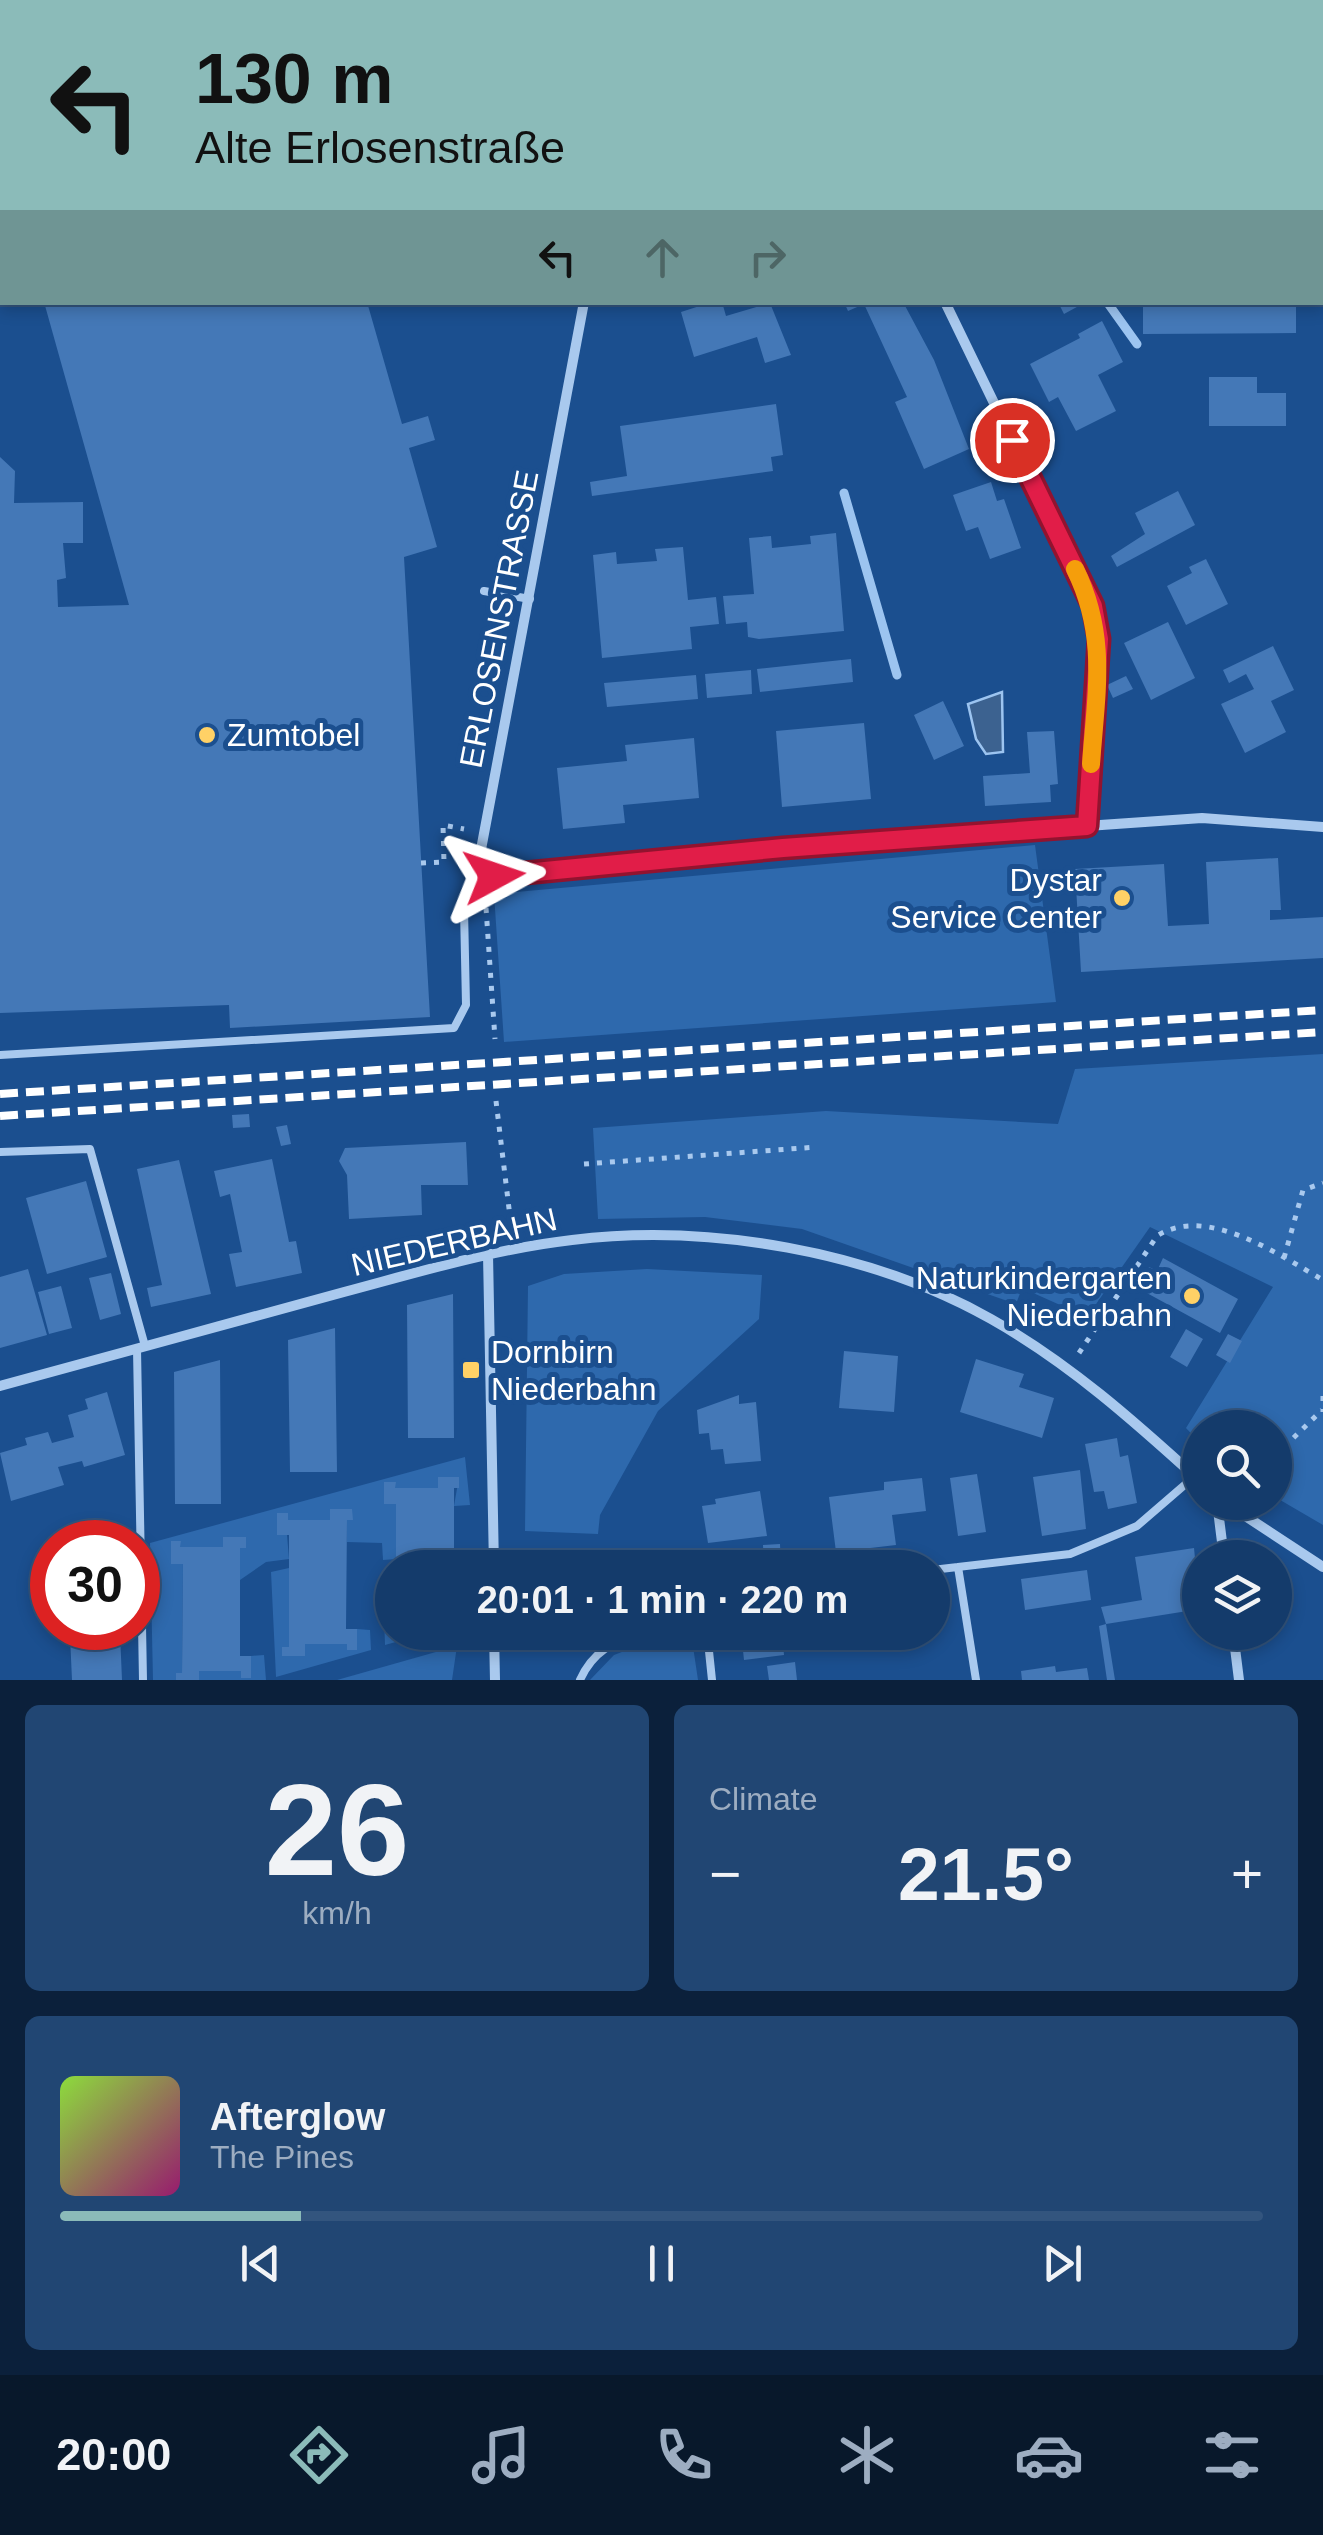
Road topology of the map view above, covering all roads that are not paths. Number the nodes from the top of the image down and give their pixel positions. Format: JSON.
{"nodes":[{"id":1,"x":583,"y":305,"type":"edge"},
{"id":2,"x":947,"y":305,"type":"edge"},
{"id":3,"x":484,"y":591,"type":"dead end"},
{"id":4,"x":530,"y":600,"type":"junction"},
{"id":5,"x":1087,"y":826,"type":"junction"},
{"id":6,"x":1323,"y":826,"type":"edge"},
{"id":7,"x":476,"y":876,"type":"junction"},
{"id":8,"x":0,"y":1054,"type":"edge"},
{"id":9,"x":0,"y":1152,"type":"edge"},
{"id":10,"x":488,"y":1254,"type":"junction"},
{"id":11,"x":141,"y":1347,"type":"junction"},
{"id":12,"x":0,"y":1386,"type":"edge"},
{"id":13,"x":1182,"y":1464,"type":"edge"},
{"id":14,"x":1182,"y":1490,"type":"edge"},
{"id":15,"x":1249,"y":1520,"type":"edge"},
{"id":16,"x":494,"y":1550,"type":"edge"},
{"id":17,"x":1323,"y":1567,"type":"edge"},
{"id":18,"x":958,"y":1568,"type":"junction"},
{"id":19,"x":950,"y":1569,"type":"edge"},
{"id":20,"x":494,"y":1650,"type":"edge"},
{"id":21,"x":602,"y":1650,"type":"edge"},
{"id":22,"x":709,"y":1650,"type":"edge"},
{"id":23,"x":1235,"y":1650,"type":"edge"},
{"id":24,"x":143,"y":1680,"type":"edge"},
{"id":25,"x":495,"y":1680,"type":"edge"},
{"id":26,"x":580,"y":1680,"type":"edge"},
{"id":27,"x":712,"y":1680,"type":"edge"},
{"id":28,"x":976,"y":1680,"type":"edge"},
{"id":29,"x":1239,"y":1680,"type":"edge"}],
"edges":[{"from":1,"to":4,"type":"street","name":"ERLOSENSTRASSE"},
{"from":2,"to":5,"type":"street"},
{"from":3,"to":4,"type":"lane"},
{"from":4,"to":7,"type":"street","name":"ERLOSENSTRASSE"},
{"from":5,"to":6,"type":"street"},
{"from":5,"to":7,"type":"street"},
{"from":7,"to":8,"type":"lane","name":"ERLOSENSTRASSE"},
{"from":9,"to":11,"type":"lane"},
{"from":10,"to":11,"type":"street","name":"NIEDERBAHN"},
{"from":10,"to":13,"type":"street","name":"NIEDERBAHN"},
{"from":10,"to":16,"type":"street"},
{"from":11,"to":12,"type":"street","name":"NIEDERBAHN"},
{"from":11,"to":24,"type":"lane"},
{"from":14,"to":18,"type":"lane"},
{"from":15,"to":17,"type":"street"},
{"from":18,"to":19,"type":"lane"},
{"from":18,"to":28,"type":"lane"},
{"from":20,"to":25,"type":"street"},
{"from":21,"to":26,"type":"lane"},
{"from":22,"to":27,"type":"lane"},
{"from":23,"to":29,"type":"street"}]}
